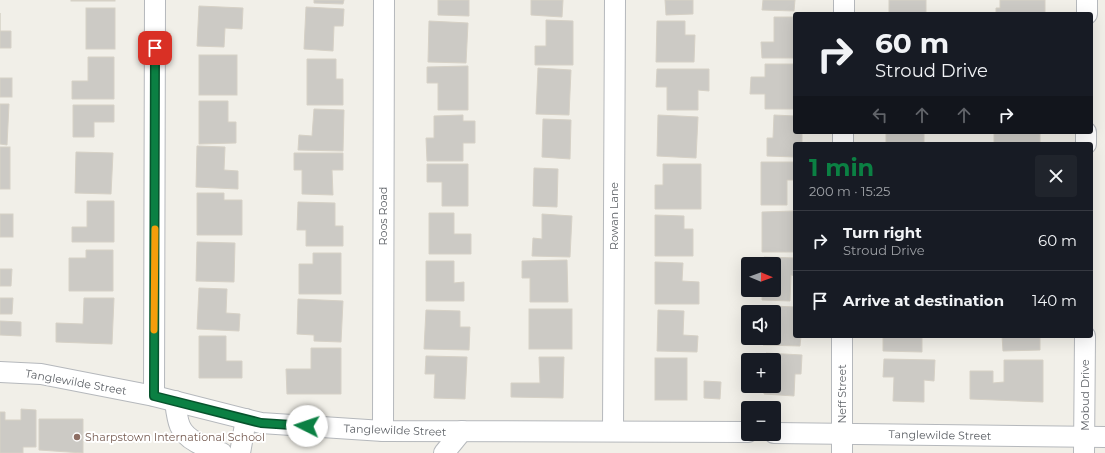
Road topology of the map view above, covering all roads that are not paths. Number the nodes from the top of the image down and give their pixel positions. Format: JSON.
{"nodes":[{"id":1,"x":156,"y":0,"type":"edge"},
{"id":2,"x":384,"y":0,"type":"edge"},
{"id":3,"x":615,"y":0,"type":"edge"},
{"id":4,"x":844,"y":0,"type":"edge"},
{"id":5,"x":1087,"y":0,"type":"edge"},
{"id":6,"x":844,"y":12,"type":"edge"},
{"id":7,"x":1087,"y":12,"type":"edge"},
{"id":8,"x":842,"y":338,"type":"edge"},
{"id":9,"x":1085,"y":338,"type":"edge"},
{"id":10,"x":0,"y":372,"type":"edge"},
{"id":11,"x":154,"y":396,"type":"junction"},
{"id":12,"x":175,"y":401,"type":"junction"},
{"id":13,"x":246,"y":419,"type":"junction"},
{"id":14,"x":383,"y":431,"type":"junction"},
{"id":15,"x":462,"y":431,"type":"junction"},
{"id":16,"x":613,"y":431,"type":"junction"},
{"id":17,"x":741,"y":432,"type":"edge"},
{"id":18,"x":781,"y":433,"type":"edge"},
{"id":19,"x":842,"y":433,"type":"junction"},
{"id":20,"x":1105,"y":437,"type":"edge"},
{"id":21,"x":1084,"y":445,"type":"edge"},
{"id":22,"x":222,"y":453,"type":"edge"},
{"id":23,"x":240,"y":453,"type":"edge"},
{"id":24,"x":444,"y":453,"type":"edge"},
{"id":25,"x":842,"y":453,"type":"edge"}],
"edges":[{"from":1,"to":11,"type":"street"},
{"from":2,"to":14,"type":"street","name":"Roos Road"},
{"from":3,"to":16,"type":"street","name":"Rowan Lane"},
{"from":4,"to":6,"type":"street"},
{"from":5,"to":7,"type":"street"},
{"from":8,"to":19,"type":"street","name":"Neff Street"},
{"from":9,"to":21,"type":"street","name":"Mobud Drive"},
{"from":10,"to":11,"type":"street","name":"Tanglewilde Street"},
{"from":11,"to":12,"type":"street","name":"Tanglewilde Street"},
{"from":12,"to":13,"type":"street","name":"Tanglewilde Street"},
{"from":12,"to":22,"type":"street"},
{"from":13,"to":14,"type":"street","name":"Tanglewilde Street"},
{"from":13,"to":23,"type":"street"},
{"from":14,"to":15,"type":"street","name":"Tanglewilde Street"},
{"from":15,"to":16,"type":"street","name":"Tanglewilde Street"},
{"from":15,"to":24,"type":"street"},
{"from":16,"to":17,"type":"street","name":"Tanglewilde Street"},
{"from":18,"to":19,"type":"street","name":"Tanglewilde Street"},
{"from":19,"to":21,"type":"street","name":"Tanglewilde Street"},
{"from":19,"to":25,"type":"street","name":"Neff Street"},
{"from":20,"to":21,"type":"street","name":"Tanglewilde Street"}]}
